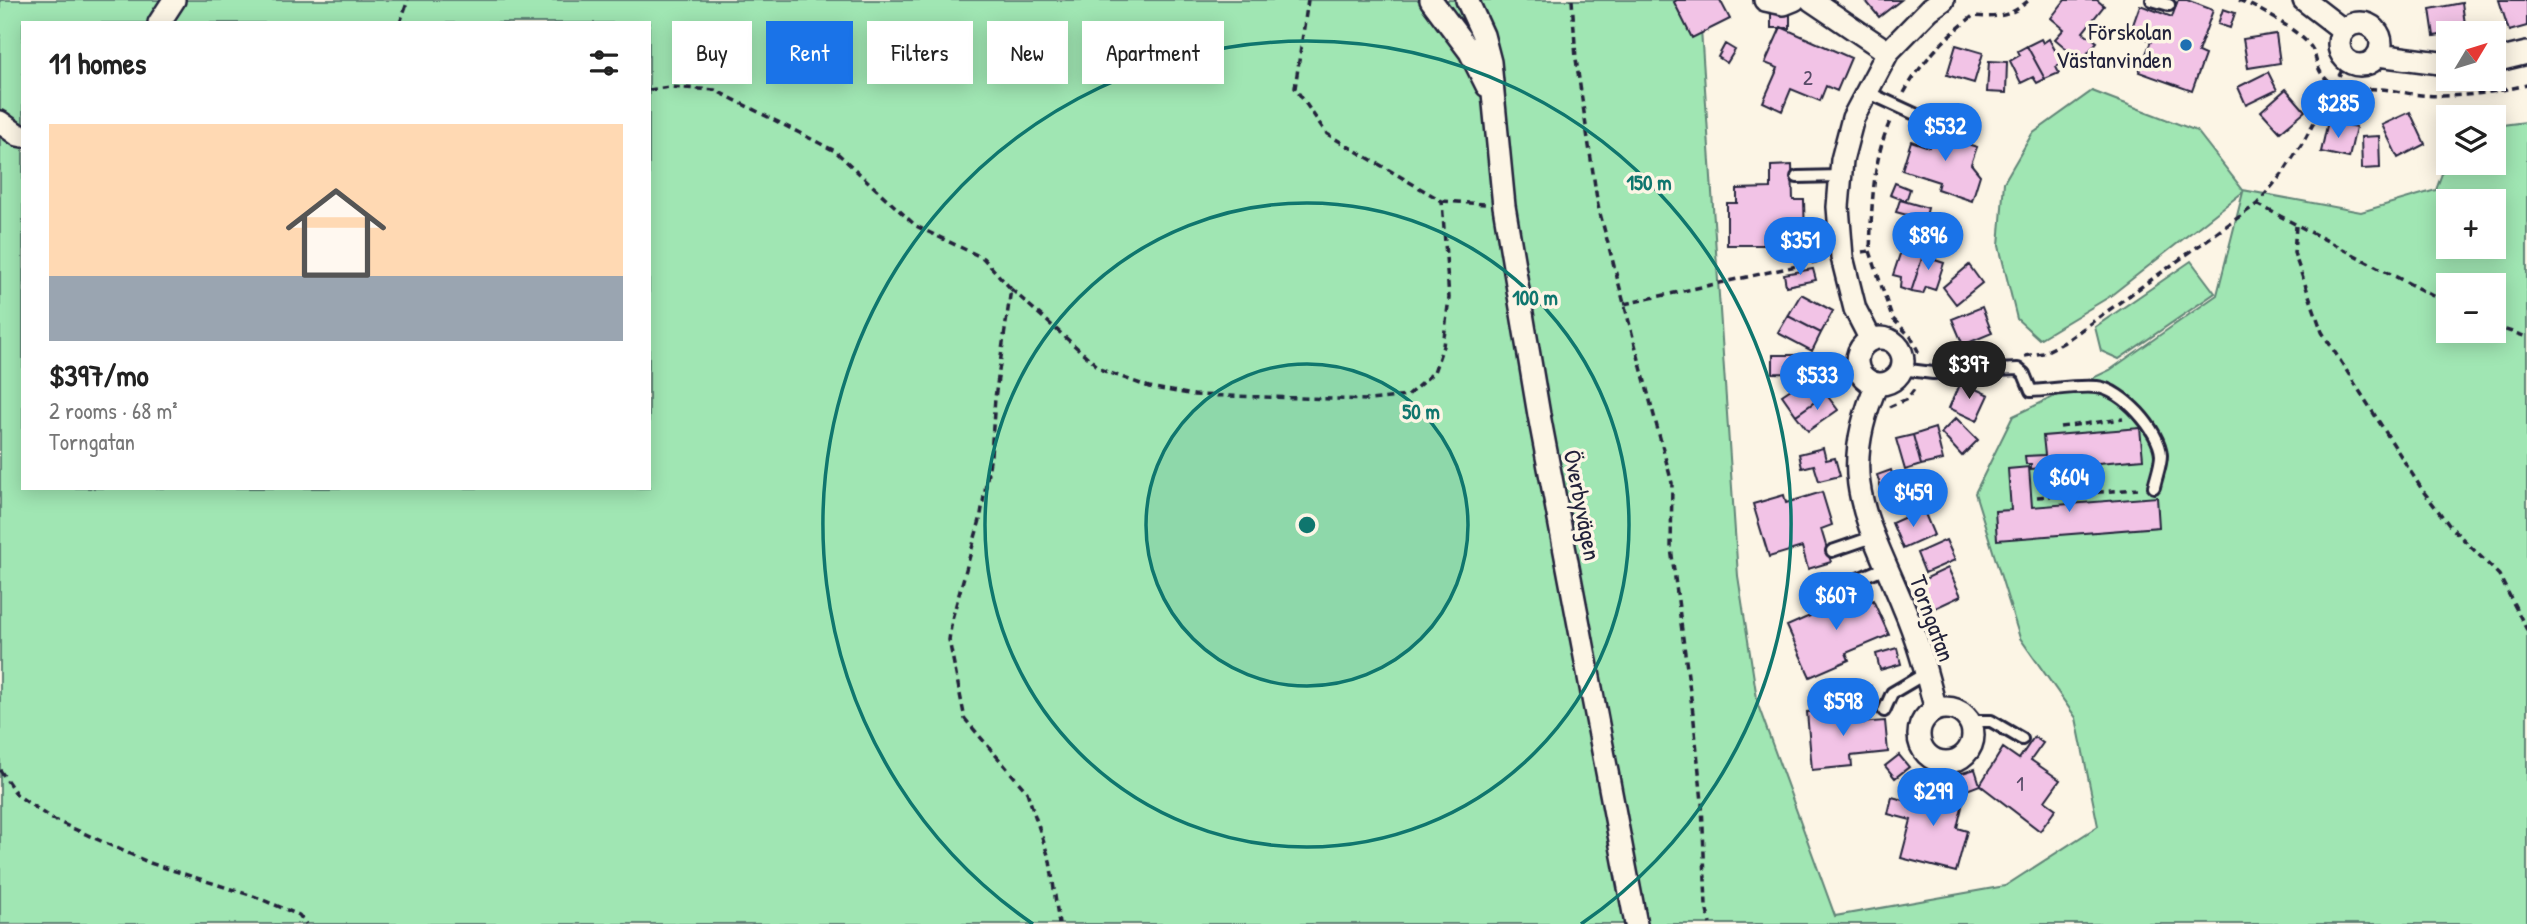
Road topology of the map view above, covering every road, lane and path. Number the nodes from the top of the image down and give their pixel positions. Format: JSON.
{"nodes":[{"id":1,"x":174,"y":0,"type":"edge"},
{"id":2,"x":408,"y":0,"type":"edge"},
{"id":3,"x":1308,"y":0,"type":"edge"},
{"id":4,"x":1431,"y":0,"type":"edge"},
{"id":5,"x":1467,"y":0,"type":"edge"},
{"id":6,"x":1572,"y":0,"type":"edge"},
{"id":7,"x":1765,"y":0,"type":"edge"},
{"id":8,"x":1794,"y":0,"type":"edge"},
{"id":9,"x":1811,"y":0,"type":"edge"},
{"id":10,"x":1943,"y":0,"type":"edge"},
{"id":11,"x":2152,"y":0,"type":"edge"},
{"id":12,"x":2304,"y":0,"type":"edge"},
{"id":13,"x":2169,"y":5,"type":"dead end"},
{"id":14,"x":160,"y":21,"type":"edge"},
{"id":15,"x":401,"y":21,"type":"edge"},
{"id":16,"x":2343,"y":30,"type":"junction"},
{"id":17,"x":1888,"y":52,"type":"junction"},
{"id":18,"x":2527,"y":53,"type":"edge"},
{"id":19,"x":2378,"y":55,"type":"junction"},
{"id":20,"x":2506,"y":58,"type":"edge"},
{"id":21,"x":2347,"y":61,"type":"junction"},
{"id":22,"x":2436,"y":62,"type":"edge"},
{"id":23,"x":651,"y":90,"type":"edge"},
{"id":24,"x":1867,"y":92,"type":"junction"},
{"id":25,"x":1491,"y":94,"type":"junction"},
{"id":26,"x":1928,"y":120,"type":"dead end"},
{"id":27,"x":0,"y":122,"type":"edge"},
{"id":28,"x":21,"y":136,"type":"edge"},
{"id":29,"x":1840,"y":176,"type":"junction"},
{"id":30,"x":1797,"y":177,"type":"dead end"},
{"id":31,"x":1442,"y":201,"type":"junction"},
{"id":32,"x":2257,"y":204,"type":"junction"},
{"id":33,"x":1504,"y":206,"type":"junction"},
{"id":34,"x":2296,"y":226,"type":"junction"},
{"id":35,"x":1870,"y":251,"type":"dead end"},
{"id":36,"x":1010,"y":289,"type":"junction"},
{"id":37,"x":2436,"y":298,"type":"edge"},
{"id":38,"x":2506,"y":330,"type":"edge"},
{"id":39,"x":2527,"y":337,"type":"edge"},
{"id":40,"x":1871,"y":340,"type":"junction"},
{"id":41,"x":2021,"y":356,"type":"dead end"},
{"id":42,"x":1911,"y":371,"type":"junction"},
{"id":43,"x":1877,"y":384,"type":"junction"},
{"id":44,"x":1866,"y":409,"type":"junction"},
{"id":45,"x":2136,"y":410,"type":"junction"},
{"id":46,"x":2060,"y":427,"type":"dead end"},
{"id":47,"x":2154,"y":487,"type":"joint"},
{"id":48,"x":2037,"y":497,"type":"dead end"},
{"id":49,"x":1873,"y":537,"type":"junction"},
{"id":50,"x":1832,"y":551,"type":"dead end"},
{"id":51,"x":1886,"y":567,"type":"junction"},
{"id":52,"x":1861,"y":600,"type":"dead end"},
{"id":53,"x":2527,"y":630,"type":"edge"},
{"id":54,"x":1926,"y":673,"type":"junction"},
{"id":55,"x":1936,"y":710,"type":"junction"},
{"id":56,"x":1884,"y":711,"type":"dead end"},
{"id":57,"x":1969,"y":721,"type":"junction"},
{"id":58,"x":2022,"y":739,"type":"dead end"},
{"id":59,"x":0,"y":770,"type":"edge"},
{"id":60,"x":306,"y":924,"type":"edge"},
{"id":61,"x":1059,"y":924,"type":"edge"},
{"id":62,"x":1636,"y":924,"type":"edge"},
{"id":63,"x":1710,"y":924,"type":"edge"}],
"edges":[{"from":1,"to":14,"type":"street"},
{"from":2,"to":15,"type":"path"},
{"from":3,"to":31,"type":"path"},
{"from":4,"to":25,"type":"street","name":"Överbyvägen"},
{"from":5,"to":25,"type":"street","name":"Överbyvägen"},
{"from":6,"to":63,"type":"path"},
{"from":7,"to":8,"type":"street"},
{"from":9,"to":17,"type":"street"},
{"from":10,"to":17,"type":"street"},
{"from":11,"to":13,"type":"lane"},
{"from":12,"to":16,"type":"street"},
{"from":16,"to":19,"type":"street"},
{"from":16,"to":21,"type":"street"},
{"from":17,"to":24,"type":"street"},
{"from":18,"to":20,"type":"street"},
{"from":19,"to":21,"type":"street"},
{"from":19,"to":22,"type":"street"},
{"from":21,"to":32,"type":"path"},
{"from":23,"to":36,"type":"path"},
{"from":24,"to":26,"type":"lane"},
{"from":24,"to":29,"type":"street"},
{"from":25,"to":33,"type":"street","name":"Överbyvägen"},
{"from":27,"to":28,"type":"street"},
{"from":29,"to":30,"type":"lane"},
{"from":29,"to":40,"type":"street"},
{"from":31,"to":33,"type":"path"},
{"from":31,"to":36,"type":"path"},
{"from":32,"to":34,"type":"path"},
{"from":32,"to":41,"type":"path"},
{"from":33,"to":62,"type":"street","name":"Överbyvägen"},
{"from":34,"to":37,"type":"path"},
{"from":34,"to":53,"type":"path"},
{"from":35,"to":42,"type":"path"},
{"from":36,"to":61,"type":"path"},
{"from":38,"to":39,"type":"path"},
{"from":40,"to":42,"type":"street"},
{"from":40,"to":43,"type":"street"},
{"from":42,"to":43,"type":"street"},
{"from":42,"to":44,"type":"path"},
{"from":42,"to":45,"type":"lane"},
{"from":43,"to":44,"type":"street","name":"Torngatan"},
{"from":44,"to":49,"type":"street","name":"Torngatan"},
{"from":45,"to":46,"type":"path"},
{"from":45,"to":47,"type":"lane"},
{"from":47,"to":48,"type":"path"},
{"from":49,"to":50,"type":"lane"},
{"from":49,"to":51,"type":"street","name":"Torngatan"},
{"from":51,"to":52,"type":"lane"},
{"from":51,"to":54,"type":"street","name":"Torngatan"},
{"from":54,"to":55,"type":"street","name":"Torngatan"},
{"from":54,"to":56,"type":"lane"},
{"from":55,"to":57,"type":"street"},
{"from":55,"to":57,"type":"street"},
{"from":57,"to":58,"type":"lane"},
{"from":59,"to":60,"type":"path"}]}
